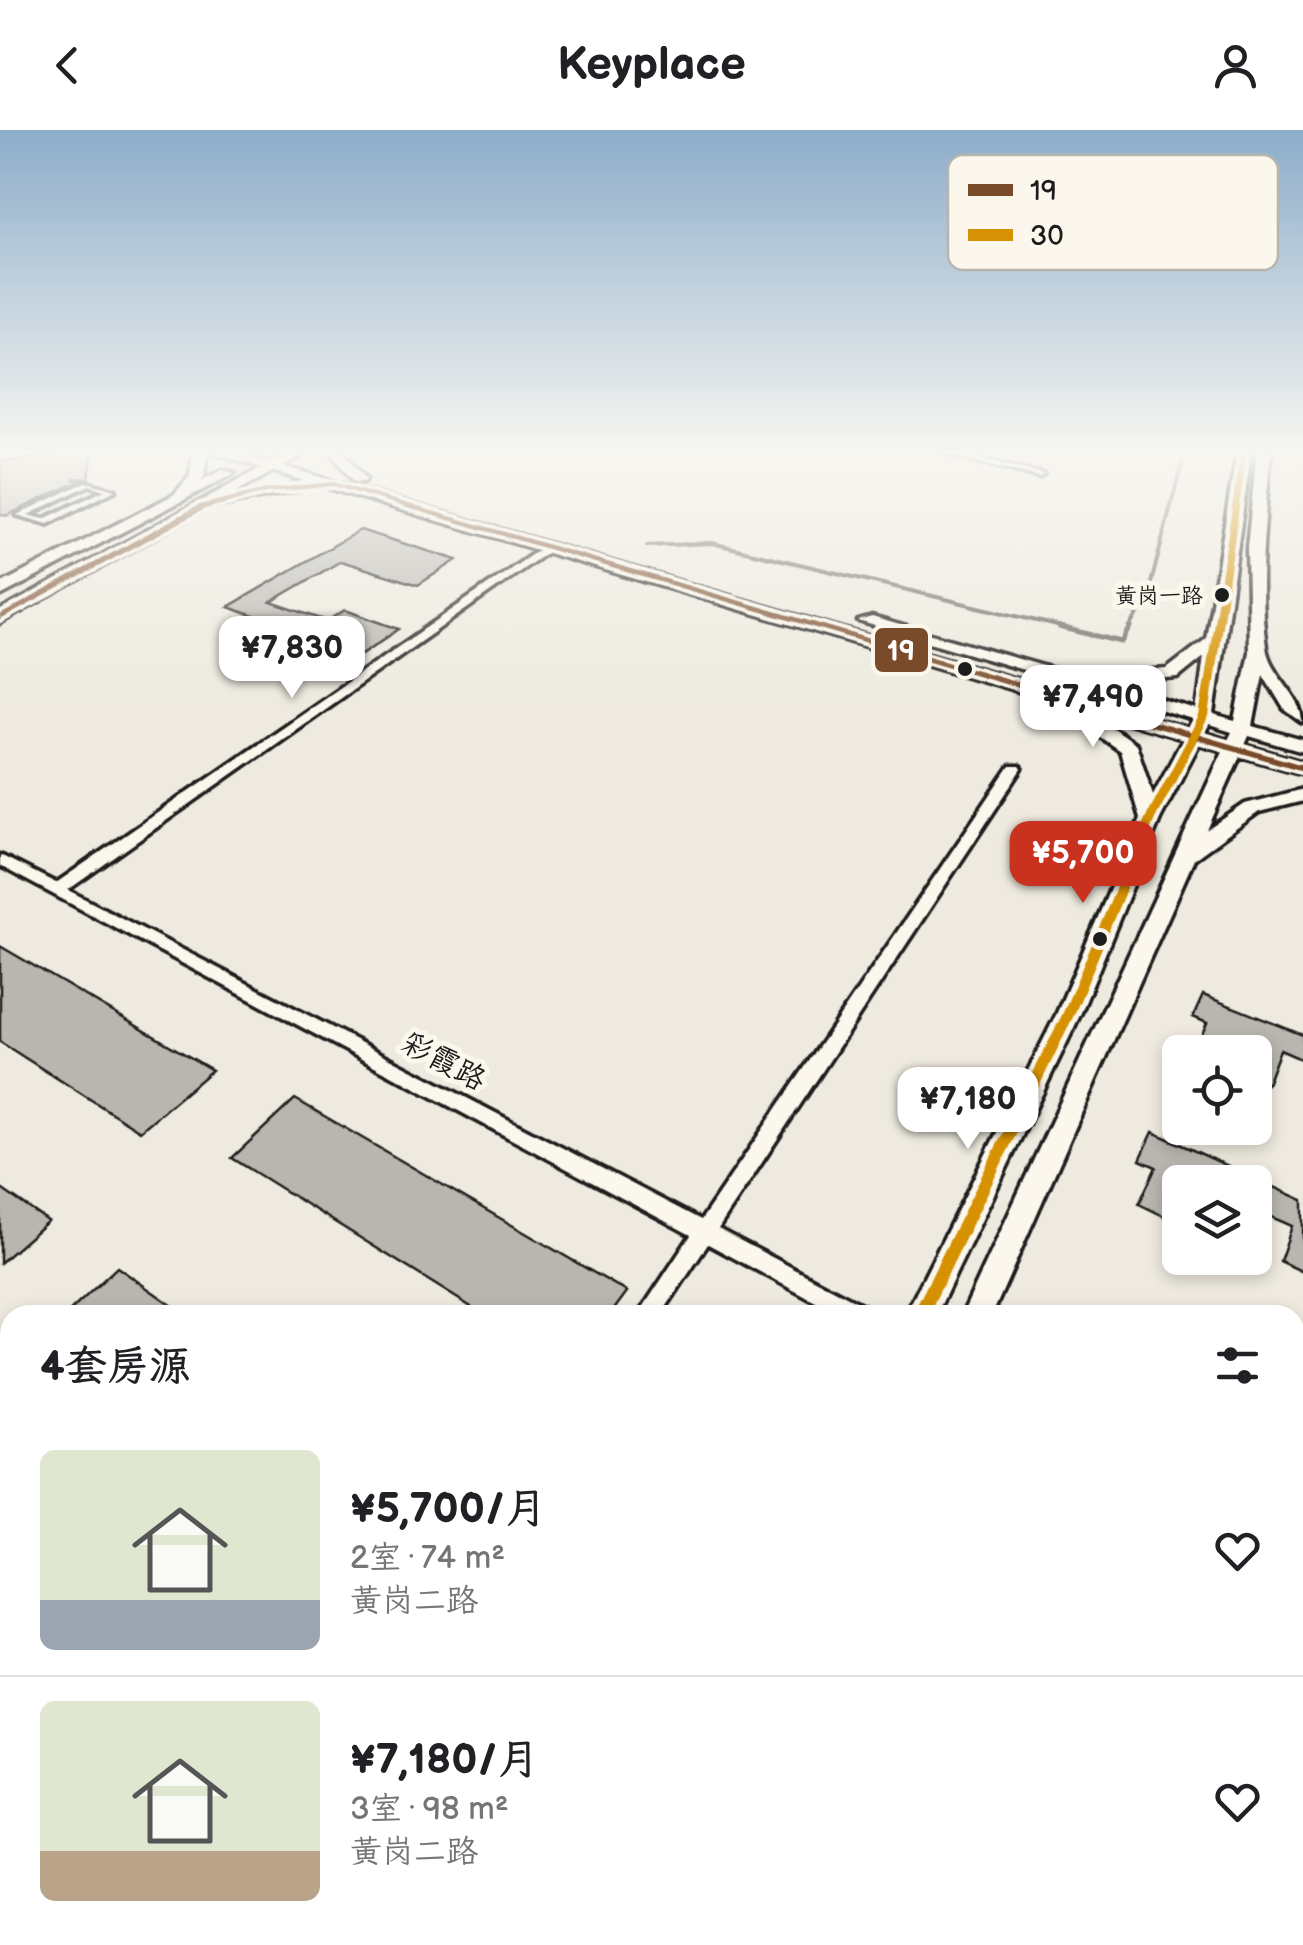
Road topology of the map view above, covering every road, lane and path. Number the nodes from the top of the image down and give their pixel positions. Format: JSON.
{"nodes":[{"id":1,"x":106,"y":536,"type":"edge"},
{"id":2,"x":150,"y":536,"type":"edge"},
{"id":3,"x":518,"y":536,"type":"edge"},
{"id":4,"x":562,"y":536,"type":"edge"},
{"id":5,"x":1231,"y":536,"type":"edge"},
{"id":6,"x":1256,"y":536,"type":"edge"},
{"id":7,"x":551,"y":546,"type":"junction"},
{"id":8,"x":0,"y":591,"type":"edge"},
{"id":9,"x":0,"y":618,"type":"edge"},
{"id":10,"x":1214,"y":642,"type":"junction"},
{"id":11,"x":1258,"y":652,"type":"junction"},
{"id":12,"x":1006,"y":660,"type":"junction"},
{"id":13,"x":1052,"y":674,"type":"junction"},
{"id":14,"x":994,"y":676,"type":"junction"},
{"id":15,"x":1029,"y":687,"type":"junction"},
{"id":16,"x":1303,"y":716,"type":"edge"},
{"id":17,"x":1200,"y":726,"type":"junction"},
{"id":18,"x":1238,"y":738,"type":"junction"},
{"id":19,"x":1303,"y":746,"type":"edge"},
{"id":20,"x":1303,"y":768,"type":"edge"},
{"id":21,"x":1015,"y":769,"type":"dead end"},
{"id":22,"x":1303,"y":796,"type":"edge"},
{"id":23,"x":1150,"y":818,"type":"junction"},
{"id":24,"x":1182,"y":857,"type":"junction"},
{"id":25,"x":0,"y":860,"type":"edge"},
{"id":26,"x":57,"y":890,"type":"junction"},
{"id":27,"x":703,"y":1232,"type":"junction"},
{"id":28,"x":656,"y":1305,"type":"edge"},
{"id":29,"x":842,"y":1305,"type":"edge"},
{"id":30,"x":925,"y":1305,"type":"edge"},
{"id":31,"x":980,"y":1305,"type":"edge"}],
"edges":[{"from":1,"to":8,"type":"main road"},
{"from":2,"to":9,"type":"main road"},
{"from":3,"to":7,"type":"main road"},
{"from":4,"to":12,"type":"main road"},
{"from":5,"to":10,"type":"main road"},
{"from":6,"to":11,"type":"main road"},
{"from":7,"to":14,"type":"main road"},
{"from":7,"to":26,"type":"street"},
{"from":10,"to":13,"type":"main road"},
{"from":10,"to":17,"type":"main road"},
{"from":11,"to":16,"type":"main road"},
{"from":11,"to":18,"type":"main road"},
{"from":12,"to":13,"type":"main road"},
{"from":12,"to":14,"type":"main road"},
{"from":13,"to":17,"type":"main road"},
{"from":14,"to":15,"type":"main road"},
{"from":15,"to":17,"type":"main road"},
{"from":15,"to":23,"type":"main road"},
{"from":17,"to":18,"type":"main road"},
{"from":17,"to":23,"type":"main road"},
{"from":18,"to":19,"type":"main road"},
{"from":18,"to":20,"type":"main road"},
{"from":18,"to":24,"type":"main road"},
{"from":21,"to":27,"type":"street"},
{"from":22,"to":24,"type":"main road"},
{"from":23,"to":30,"type":"main road"},
{"from":24,"to":31,"type":"main road"},
{"from":25,"to":26,"type":"street","name":"彩霞路"},
{"from":26,"to":27,"type":"street","name":"彩霞路"},
{"from":27,"to":28,"type":"street"},
{"from":27,"to":29,"type":"street","name":"彩霞路"}]}
